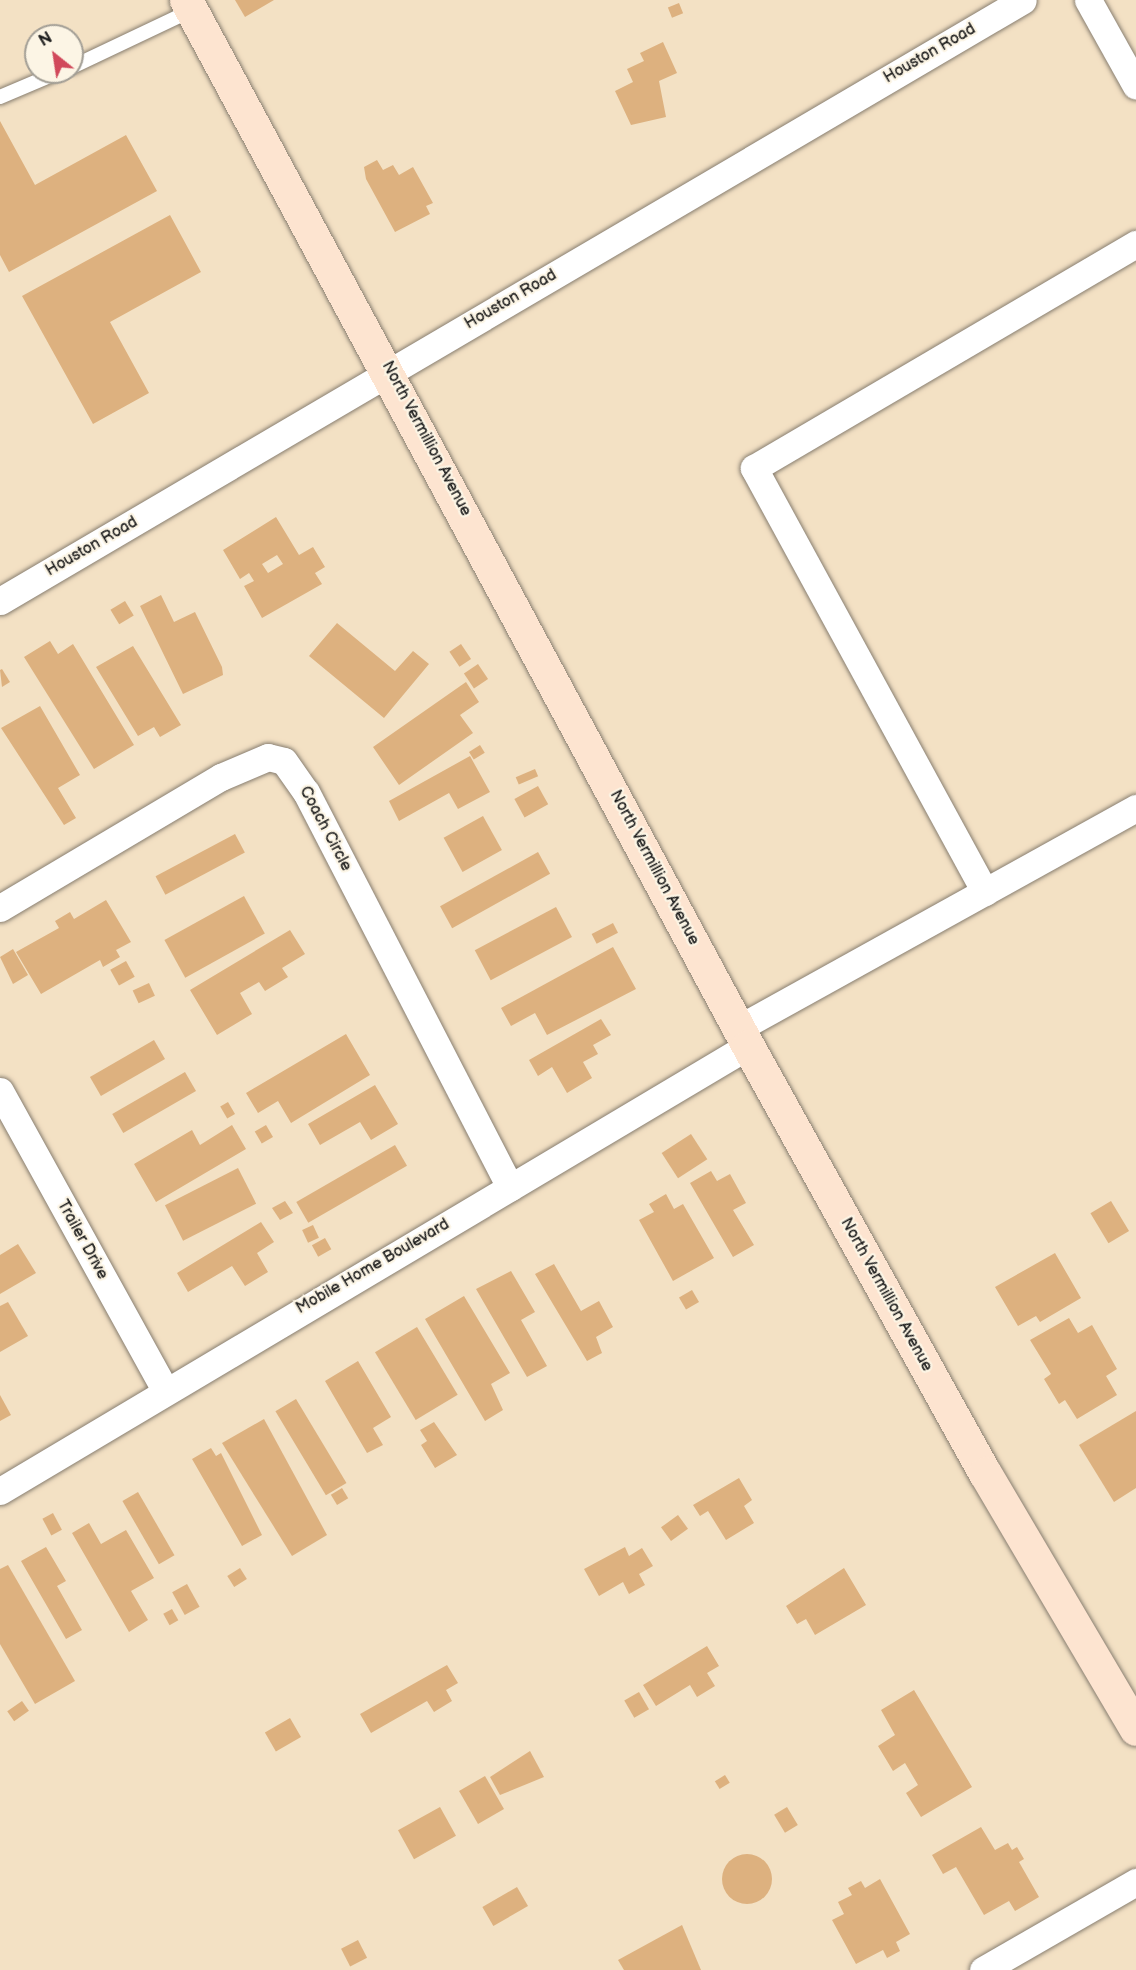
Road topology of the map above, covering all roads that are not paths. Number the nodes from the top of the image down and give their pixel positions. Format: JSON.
{"nodes":[{"id":1,"x":1023,"y":0,"type":"edge"},
{"id":2,"x":1088,"y":0,"type":"edge"},
{"id":3,"x":189,"y":5,"type":"edge"},
{"id":4,"x":84,"y":61,"type":"edge"},
{"id":5,"x":31,"y":84,"type":"edge"},
{"id":6,"x":1136,"y":86,"type":"edge"},
{"id":7,"x":0,"y":97,"type":"edge"},
{"id":8,"x":1136,"y":244,"type":"edge"},
{"id":9,"x":390,"y":372,"type":"junction"},
{"id":10,"x":0,"y":601,"type":"edge"},
{"id":11,"x":1136,"y":808,"type":"edge"},
{"id":12,"x":985,"y":892,"type":"junction"},
{"id":13,"x":0,"y":908,"type":"edge"},
{"id":14,"x":743,"y":1037,"type":"junction"},
{"id":15,"x":0,"y":1091,"type":"edge"},
{"id":16,"x":510,"y":1187,"type":"junction"},
{"id":17,"x":165,"y":1389,"type":"junction"},
{"id":18,"x":0,"y":1491,"type":"edge"},
{"id":19,"x":1136,"y":1729,"type":"edge"},
{"id":20,"x":1136,"y":1882,"type":"edge"},
{"id":21,"x":983,"y":1970,"type":"edge"}],
"edges":[{"from":1,"to":9,"type":"street","name":"Houston Road"},
{"from":2,"to":6,"type":"street"},
{"from":3,"to":4,"type":"lane"},
{"from":3,"to":9,"type":"street","name":"North Vermillion Avenue"},
{"from":5,"to":7,"type":"lane"},
{"from":8,"to":12,"type":"street"},
{"from":9,"to":10,"type":"street","name":"Houston Road"},
{"from":9,"to":14,"type":"street","name":"North Vermillion Avenue"},
{"from":11,"to":12,"type":"street","name":"Mobile Home Boulevard"},
{"from":12,"to":14,"type":"street","name":"Mobile Home Boulevard"},
{"from":13,"to":16,"type":"street","name":"Coach Circle"},
{"from":14,"to":16,"type":"street","name":"Mobile Home Boulevard"},
{"from":14,"to":19,"type":"street","name":"North Vermillion Avenue"},
{"from":15,"to":17,"type":"street","name":"Trailer Drive"},
{"from":16,"to":17,"type":"street","name":"Mobile Home Boulevard"},
{"from":17,"to":18,"type":"street","name":"Mobile Home Boulevard"},
{"from":20,"to":21,"type":"street"}]}
